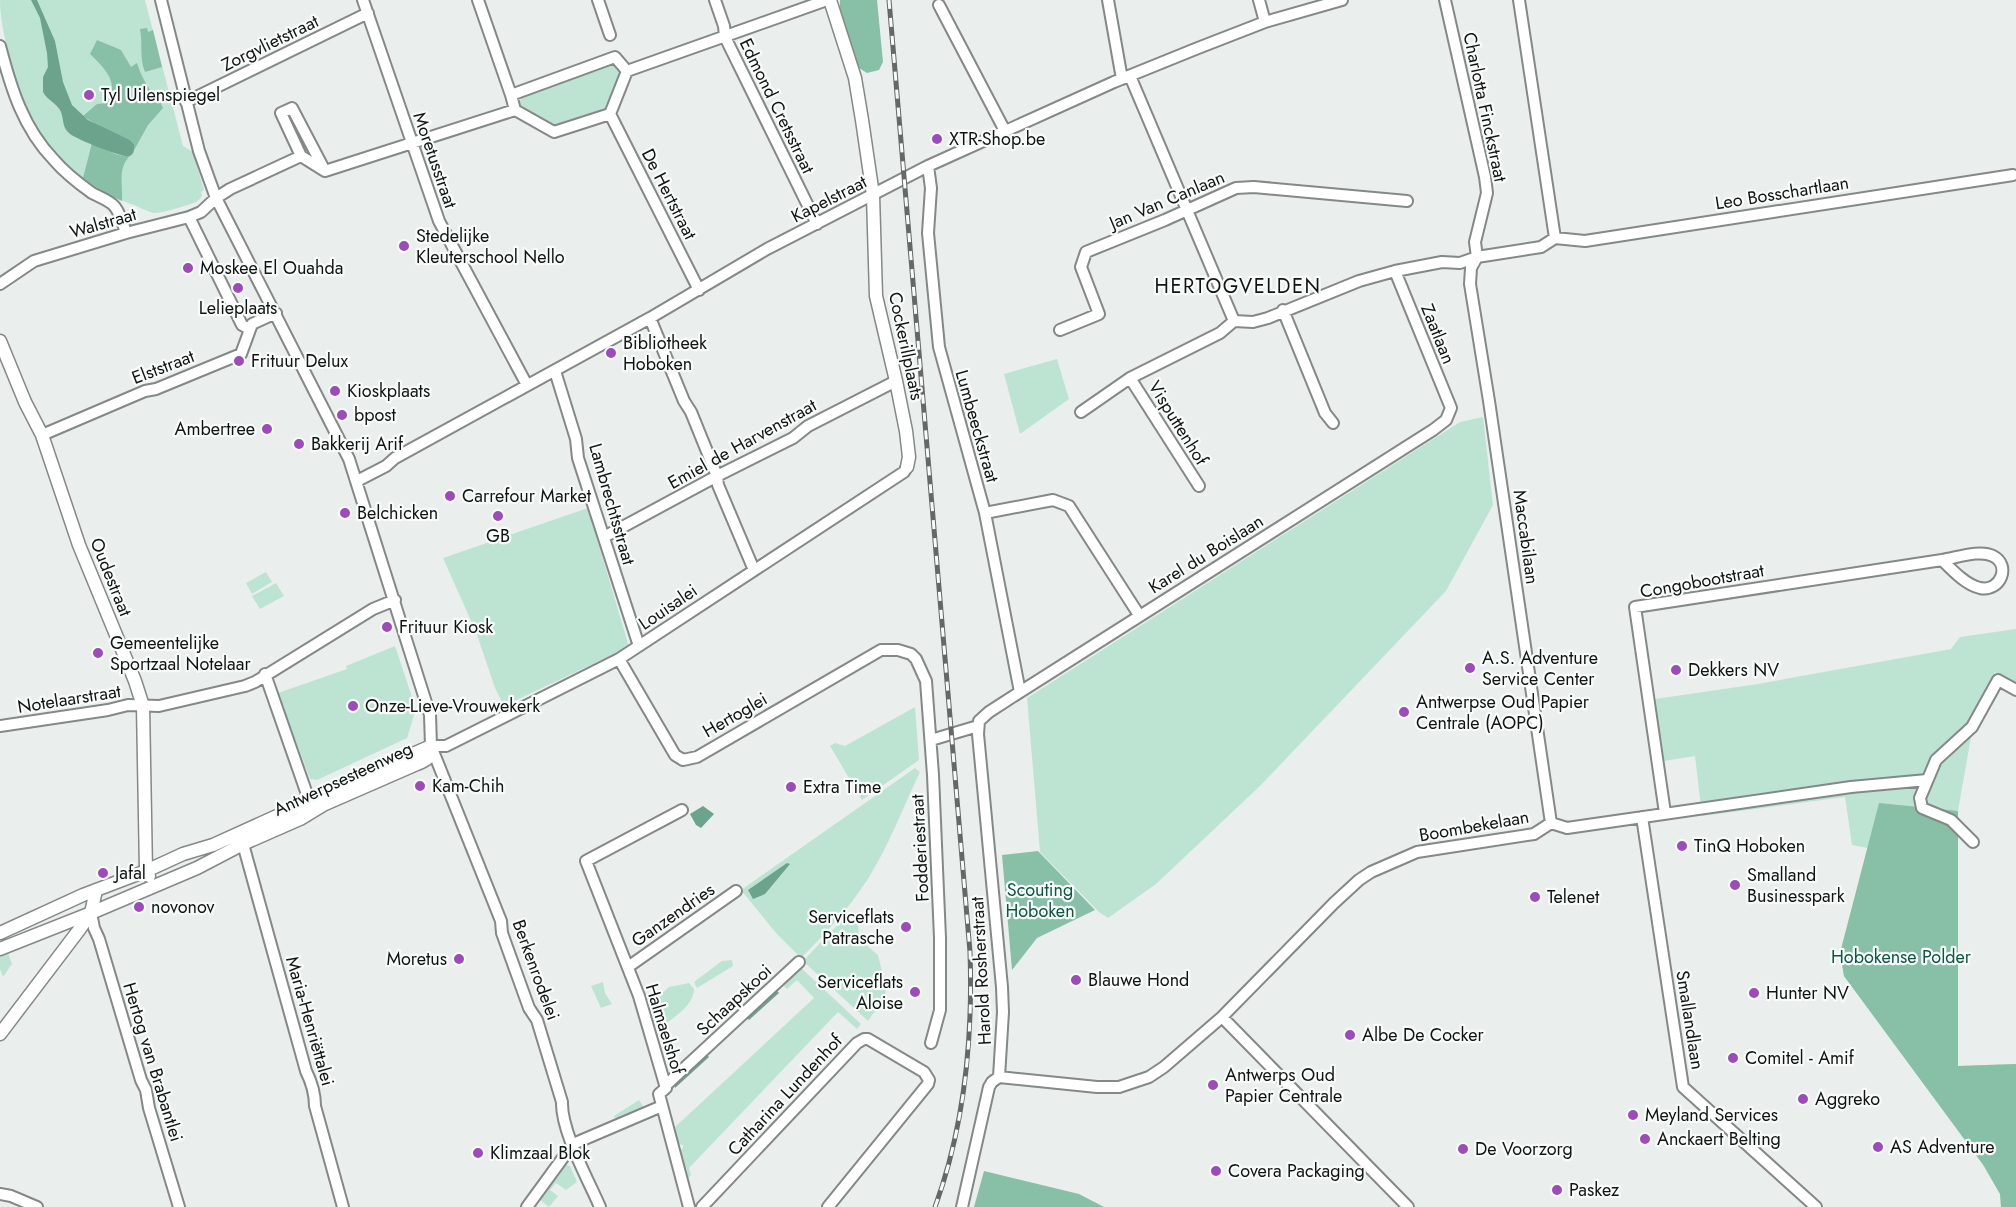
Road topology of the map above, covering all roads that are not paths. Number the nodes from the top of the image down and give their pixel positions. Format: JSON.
{"nodes":[{"id":1,"x":161,"y":0,"type":"edge"},
{"id":2,"x":363,"y":0,"type":"edge"},
{"id":3,"x":478,"y":0,"type":"edge"},
{"id":4,"x":598,"y":0,"type":"edge"},
{"id":5,"x":715,"y":0,"type":"edge"},
{"id":6,"x":829,"y":0,"type":"edge"},
{"id":7,"x":1108,"y":0,"type":"edge"},
{"id":8,"x":1259,"y":0,"type":"edge"},
{"id":9,"x":1342,"y":0,"type":"edge"},
{"id":10,"x":1445,"y":0,"type":"edge"},
{"id":11,"x":1519,"y":0,"type":"edge"},
{"id":12,"x":939,"y":5,"type":"dead end"},
{"id":13,"x":368,"y":13,"type":"junction"},
{"id":14,"x":1265,"y":22,"type":"junction"},
{"id":15,"x":610,"y":35,"type":"dead end"},
{"id":16,"x":725,"y":37,"type":"junction"},
{"id":17,"x":0,"y":46,"type":"edge"},
{"id":18,"x":627,"y":71,"type":"junction"},
{"id":19,"x":1126,"y":77,"type":"junction"},
{"id":20,"x":511,"y":95,"type":"junction"},
{"id":21,"x":186,"y":102,"type":"junction"},
{"id":22,"x":515,"y":110,"type":"junction"},
{"id":23,"x":610,"y":114,"type":"junction"},
{"id":24,"x":1005,"y":131,"type":"junction"},
{"id":25,"x":413,"y":143,"type":"junction"},
{"id":26,"x":302,"y":156,"type":"junction"},
{"id":27,"x":927,"y":166,"type":"junction"},
{"id":28,"x":325,"y":171,"type":"junction"},
{"id":29,"x":2013,"y":175,"type":"dead end"},
{"id":30,"x":873,"y":195,"type":"junction"},
{"id":31,"x":216,"y":198,"type":"junction"},
{"id":32,"x":1407,"y":201,"type":"dead end"},
{"id":33,"x":1186,"y":209,"type":"junction"},
{"id":34,"x":189,"y":217,"type":"junction"},
{"id":35,"x":817,"y":224,"type":"junction"},
{"id":36,"x":126,"y":233,"type":"junction"},
{"id":37,"x":1555,"y":238,"type":"junction"},
{"id":38,"x":1478,"y":257,"type":"junction"},
{"id":39,"x":1395,"y":272,"type":"junction"},
{"id":40,"x":0,"y":284,"type":"edge"},
{"id":41,"x":699,"y":290,"type":"junction"},
{"id":42,"x":1283,"y":310,"type":"junction"},
{"id":43,"x":276,"y":313,"type":"junction"},
{"id":44,"x":650,"y":318,"type":"junction"},
{"id":45,"x":1234,"y":321,"type":"junction"},
{"id":46,"x":249,"y":329,"type":"junction"},
{"id":47,"x":1060,"y":330,"type":"dead end"},
{"id":48,"x":0,"y":341,"type":"edge"},
{"id":49,"x":555,"y":370,"type":"junction"},
{"id":50,"x":1130,"y":378,"type":"junction"},
{"id":51,"x":896,"y":381,"type":"junction"},
{"id":52,"x":527,"y":386,"type":"junction"},
{"id":53,"x":1451,"y":408,"type":"joint"},
{"id":54,"x":1081,"y":412,"type":"dead end"},
{"id":55,"x":1333,"y":423,"type":"dead end"},
{"id":56,"x":42,"y":435,"type":"junction"},
{"id":57,"x":907,"y":467,"type":"joint"},
{"id":58,"x":717,"y":476,"type":"junction"},
{"id":59,"x":357,"y":481,"type":"junction"},
{"id":60,"x":1199,"y":486,"type":"dead end"},
{"id":61,"x":985,"y":513,"type":"junction"},
{"id":62,"x":604,"y":537,"type":"junction"},
{"id":63,"x":1942,"y":560,"type":"junction"},
{"id":64,"x":754,"y":570,"type":"junction"},
{"id":65,"x":395,"y":600,"type":"junction"},
{"id":66,"x":1139,"y":615,"type":"junction"},
{"id":67,"x":639,"y":646,"type":"junction"},
{"id":68,"x":911,"y":654,"type":"joint"},
{"id":69,"x":619,"y":659,"type":"junction"},
{"id":70,"x":265,"y":674,"type":"junction"},
{"id":71,"x":2016,"y":690,"type":"edge"},
{"id":72,"x":1020,"y":692,"type":"junction"},
{"id":73,"x":143,"y":706,"type":"junction"},
{"id":74,"x":0,"y":726,"type":"edge"},
{"id":75,"x":978,"y":726,"type":"junction"},
{"id":76,"x":931,"y":740,"type":"junction"},
{"id":77,"x":431,"y":746,"type":"junction"},
{"id":78,"x":1927,"y":780,"type":"junction"},
{"id":79,"x":309,"y":800,"type":"junction"},
{"id":80,"x":682,"y":810,"type":"dead end"},
{"id":81,"x":1665,"y":813,"type":"junction"},
{"id":82,"x":1642,"y":817,"type":"junction"},
{"id":83,"x":1551,"y":823,"type":"junction"},
{"id":84,"x":1973,"y":842,"type":"dead end"},
{"id":85,"x":243,"y":844,"type":"junction"},
{"id":86,"x":146,"y":871,"type":"junction"},
{"id":87,"x":153,"y":887,"type":"junction"},
{"id":88,"x":96,"y":890,"type":"junction"},
{"id":89,"x":736,"y":891,"type":"dead end"},
{"id":90,"x":91,"y":913,"type":"junction"},
{"id":91,"x":94,"y":928,"type":"junction"},
{"id":92,"x":51,"y":929,"type":"junction"},
{"id":93,"x":79,"y":930,"type":"junction"},
{"id":94,"x":0,"y":933,"type":"edge"},
{"id":95,"x":0,"y":949,"type":"edge"},
{"id":96,"x":65,"y":950,"type":"junction"},
{"id":97,"x":799,"y":962,"type":"dead end"},
{"id":98,"x":628,"y":967,"type":"junction"},
{"id":99,"x":1222,"y":1017,"type":"junction"},
{"id":100,"x":0,"y":1034,"type":"edge"},
{"id":101,"x":931,"y":1043,"type":"dead end"},
{"id":102,"x":999,"y":1077,"type":"junction"},
{"id":103,"x":665,"y":1086,"type":"junction"},
{"id":104,"x":662,"y":1106,"type":"junction"},
{"id":105,"x":573,"y":1144,"type":"junction"},
{"id":106,"x":0,"y":1194,"type":"edge"},
{"id":107,"x":37,"y":1207,"type":"edge"},
{"id":108,"x":179,"y":1207,"type":"edge"},
{"id":109,"x":343,"y":1207,"type":"edge"},
{"id":110,"x":527,"y":1207,"type":"edge"},
{"id":111,"x":600,"y":1207,"type":"edge"},
{"id":112,"x":689,"y":1207,"type":"edge"},
{"id":113,"x":702,"y":1207,"type":"edge"},
{"id":114,"x":828,"y":1207,"type":"edge"},
{"id":115,"x":962,"y":1207,"type":"edge"},
{"id":116,"x":1408,"y":1207,"type":"edge"},
{"id":117,"x":1816,"y":1207,"type":"edge"}],
"edges":[{"from":1,"to":21,"type":"street"},
{"from":2,"to":13,"type":"street","name":"Moretusstraat"},
{"from":3,"to":20,"type":"street"},
{"from":4,"to":15,"type":"street"},
{"from":5,"to":16,"type":"street","name":"Edmond Cretsstraat"},
{"from":6,"to":16,"type":"street"},
{"from":6,"to":30,"type":"street","name":"Cockerillplaats"},
{"from":7,"to":19,"type":"street"},
{"from":8,"to":14,"type":"street"},
{"from":9,"to":14,"type":"street","name":"Kapelstraat"},
{"from":10,"to":38,"type":"street","name":"Charlotta Finckstraat"},
{"from":11,"to":37,"type":"street"},
{"from":12,"to":24,"type":"street"},
{"from":13,"to":21,"type":"street","name":"Zorgvlietstraat"},
{"from":13,"to":25,"type":"street","name":"Moretusstraat"},
{"from":14,"to":19,"type":"street","name":"Kapelstraat"},
{"from":16,"to":18,"type":"street"},
{"from":16,"to":35,"type":"street","name":"Edmond Cretsstraat"},
{"from":17,"to":36,"type":"street"},
{"from":18,"to":20,"type":"street"},
{"from":18,"to":23,"type":"street"},
{"from":19,"to":24,"type":"street","name":"Kapelstraat"},
{"from":19,"to":33,"type":"street"},
{"from":20,"to":22,"type":"street"},
{"from":21,"to":31,"type":"street"},
{"from":22,"to":23,"type":"street"},
{"from":22,"to":25,"type":"street"},
{"from":23,"to":41,"type":"street","name":"De Hertstraat"},
{"from":24,"to":27,"type":"street","name":"Kapelstraat"},
{"from":25,"to":28,"type":"street"},
{"from":25,"to":52,"type":"street","name":"Moretusstraat"},
{"from":26,"to":28,"type":"street"},
{"from":26,"to":28,"type":"street"},
{"from":26,"to":31,"type":"street","name":"Walstraat"},
{"from":27,"to":30,"type":"street","name":"Kapelstraat"},
{"from":27,"to":61,"type":"street","name":"Lumbeeckstraat"},
{"from":29,"to":37,"type":"street","name":"Leo Bosschartlaan"},
{"from":30,"to":35,"type":"street","name":"Kapelstraat"},
{"from":30,"to":51,"type":"street","name":"Cockerillplaats"},
{"from":31,"to":34,"type":"street","name":"Walstraat"},
{"from":31,"to":43,"type":"street"},
{"from":32,"to":33,"type":"street","name":"Jan Van Canlaan"},
{"from":33,"to":45,"type":"street"},
{"from":33,"to":47,"type":"street","name":"Jan Van Canlaan"},
{"from":34,"to":36,"type":"street","name":"Walstraat"},
{"from":34,"to":46,"type":"street"},
{"from":35,"to":41,"type":"street","name":"Kapelstraat"},
{"from":36,"to":40,"type":"street","name":"Walstraat"},
{"from":37,"to":38,"type":"street","name":"Leo Bosschartlaan"},
{"from":38,"to":39,"type":"street","name":"Leo Bosschartlaan"},
{"from":38,"to":83,"type":"street","name":"Maccabilaan"},
{"from":39,"to":42,"type":"street","name":"Leo Bosschartlaan"},
{"from":39,"to":53,"type":"street","name":"Zaatlaan"},
{"from":41,"to":44,"type":"street","name":"Kapelstraat"},
{"from":42,"to":45,"type":"street","name":"Leo Bosschartlaan"},
{"from":42,"to":55,"type":"street"},
{"from":43,"to":46,"type":"street"},
{"from":43,"to":59,"type":"street"},
{"from":44,"to":49,"type":"street","name":"Kapelstraat"},
{"from":44,"to":58,"type":"street"},
{"from":45,"to":50,"type":"street"},
{"from":46,"to":56,"type":"street","name":"Elststraat"},
{"from":48,"to":56,"type":"street","name":"Oudestraat"},
{"from":49,"to":52,"type":"street","name":"Kapelstraat"},
{"from":49,"to":62,"type":"street","name":"Lambrechtsstraat"},
{"from":50,"to":54,"type":"street"},
{"from":50,"to":60,"type":"street","name":"Visputtenhof"},
{"from":51,"to":57,"type":"street","name":"Cockerillplaats"},
{"from":51,"to":58,"type":"street","name":"Emiel de Harvenstraat"},
{"from":52,"to":59,"type":"street","name":"Kapelstraat"},
{"from":53,"to":66,"type":"street","name":"Karel du Boislaan"},
{"from":56,"to":73,"type":"street","name":"Oudestraat"},
{"from":57,"to":64,"type":"street","name":"Louisalei"},
{"from":58,"to":62,"type":"street","name":"Emiel de Harvenstraat"},
{"from":58,"to":64,"type":"street"},
{"from":59,"to":65,"type":"street"},
{"from":61,"to":66,"type":"street"},
{"from":61,"to":72,"type":"street","name":"Lumbeeckstraat"},
{"from":62,"to":67,"type":"street","name":"Lambrechtsstraat"},
{"from":63,"to":63,"type":"street","name":"Congobootstraat"},
{"from":63,"to":81,"type":"street","name":"Congobootstraat"},
{"from":64,"to":67,"type":"street","name":"Louisalei"},
{"from":65,"to":70,"type":"street","name":"Notelaarstraat"},
{"from":65,"to":77,"type":"street"},
{"from":66,"to":72,"type":"street","name":"Karel du Boislaan"},
{"from":67,"to":69,"type":"street","name":"Louisalei"},
{"from":68,"to":69,"type":"street","name":"Hertoglei"},
{"from":68,"to":76,"type":"street","name":"Fodderiestraat"},
{"from":69,"to":77,"type":"street","name":"Louisalei"},
{"from":70,"to":73,"type":"street","name":"Notelaarstraat"},
{"from":70,"to":79,"type":"street"},
{"from":71,"to":78,"type":"street"},
{"from":72,"to":75,"type":"street","name":"Karel du Boislaan"},
{"from":73,"to":74,"type":"street","name":"Notelaarstraat"},
{"from":73,"to":86,"type":"street","name":"Oudestraat"},
{"from":75,"to":76,"type":"street"},
{"from":75,"to":102,"type":"street","name":"Harold Rosherstraat"},
{"from":76,"to":101,"type":"street","name":"Fodderiestraat"},
{"from":77,"to":79,"type":"street","name":"Antwerpsesteenweg"},
{"from":77,"to":85,"type":"street","name":"Antwerpsesteenweg"},
{"from":77,"to":105,"type":"street","name":"Berkenrodelei"},
{"from":78,"to":81,"type":"street","name":"Boombekelaan"},
{"from":78,"to":84,"type":"street"},
{"from":79,"to":86,"type":"street","name":"Antwerpsesteenweg"},
{"from":80,"to":98,"type":"street","name":"Halmaelshof"},
{"from":81,"to":82,"type":"street","name":"Boombekelaan"},
{"from":82,"to":83,"type":"street","name":"Boombekelaan"},
{"from":82,"to":117,"type":"street","name":"Smallandlaan"},
{"from":83,"to":99,"type":"street","name":"Boombekelaan"},
{"from":85,"to":87,"type":"street","name":"Antwerpsesteenweg"},
{"from":85,"to":109,"type":"street","name":"Maria-Henriëttalei"},
{"from":86,"to":87,"type":"street"},
{"from":86,"to":88,"type":"street","name":"Antwerpsesteenweg"},
{"from":87,"to":90,"type":"street","name":"Antwerpsesteenweg"},
{"from":88,"to":90,"type":"street"},
{"from":88,"to":94,"type":"street","name":"Antwerpsesteenweg"},
{"from":89,"to":98,"type":"street","name":"Ganzendries"},
{"from":90,"to":91,"type":"street","name":"Hertog van Brabantlei"},
{"from":90,"to":92,"type":"street","name":"Antwerpsesteenweg"},
{"from":90,"to":93,"type":"street"},
{"from":91,"to":93,"type":"street"},
{"from":91,"to":108,"type":"street","name":"Hertog van Brabantlei"},
{"from":92,"to":95,"type":"street","name":"Antwerpsesteenweg"},
{"from":92,"to":96,"type":"street"},
{"from":93,"to":96,"type":"street"},
{"from":96,"to":100,"type":"street"},
{"from":97,"to":103,"type":"street","name":"Schaapskooi"},
{"from":98,"to":103,"type":"street","name":"Halmaelshof"},
{"from":99,"to":102,"type":"street","name":"Boombekelaan"},
{"from":99,"to":116,"type":"street"},
{"from":102,"to":115,"type":"street","name":"Harold Rosherstraat"},
{"from":103,"to":104,"type":"street","name":"Halmaelshof"},
{"from":104,"to":105,"type":"street"},
{"from":104,"to":112,"type":"street","name":"Halmaelshof"},
{"from":105,"to":110,"type":"street"},
{"from":105,"to":111,"type":"street","name":"Berkenrodelei"},
{"from":106,"to":107,"type":"street"},
{"from":113,"to":114,"type":"street","name":"Catharina Lundenhof"}]}
